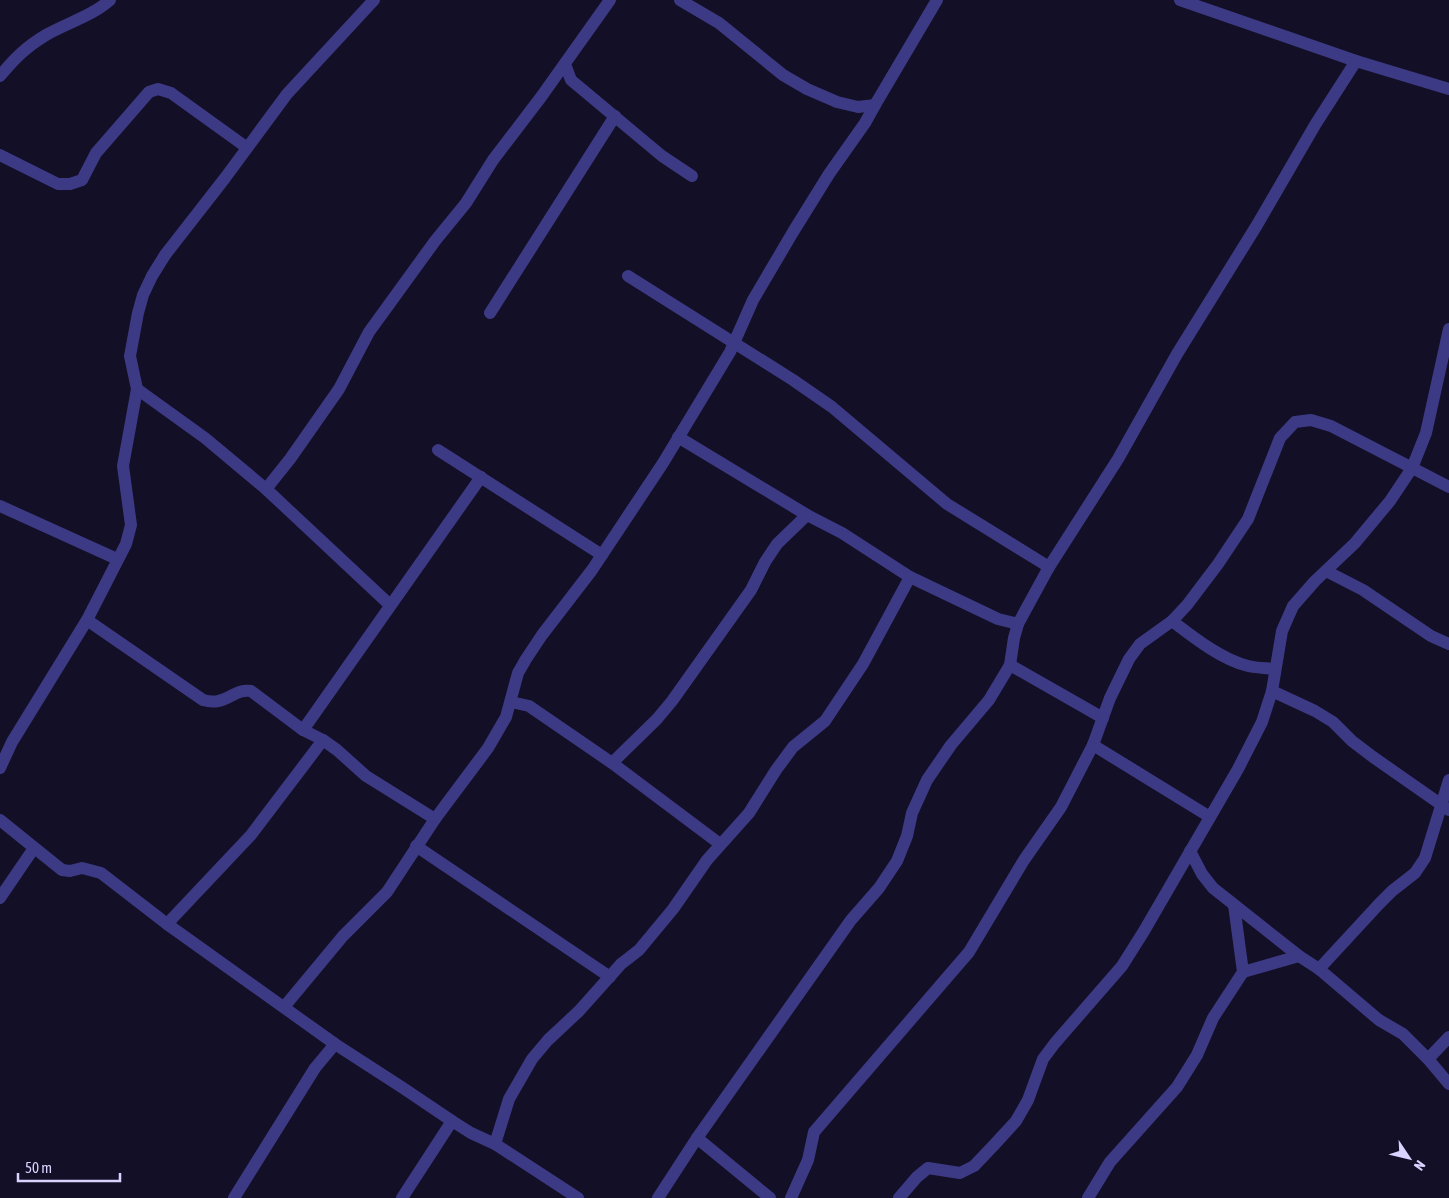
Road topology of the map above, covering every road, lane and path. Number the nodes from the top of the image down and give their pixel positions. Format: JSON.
{"nodes":[{"id":1,"x":110,"y":0,"type":"edge"},
{"id":2,"x":374,"y":0,"type":"edge"},
{"id":3,"x":610,"y":0,"type":"edge"},
{"id":4,"x":680,"y":0,"type":"edge"},
{"id":5,"x":937,"y":0,"type":"edge"},
{"id":6,"x":1180,"y":0,"type":"edge"},
{"id":7,"x":1356,"y":61,"type":"junction"},
{"id":8,"x":564,"y":64,"type":"junction"},
{"id":9,"x":0,"y":76,"type":"edge"},
{"id":10,"x":1449,"y":89,"type":"edge"},
{"id":11,"x":875,"y":105,"type":"junction"},
{"id":12,"x":614,"y":116,"type":"junction"},
{"id":13,"x":246,"y":147,"type":"junction"},
{"id":14,"x":1,"y":159,"type":"edge"},
{"id":15,"x":692,"y":176,"type":"dead end"},
{"id":16,"x":628,"y":276,"type":"dead end"},
{"id":17,"x":490,"y":313,"type":"dead end"},
{"id":18,"x":1449,"y":329,"type":"edge"},
{"id":19,"x":734,"y":343,"type":"junction"},
{"id":20,"x":136,"y":389,"type":"junction"},
{"id":21,"x":678,"y":437,"type":"junction"},
{"id":22,"x":438,"y":450,"type":"dead end"},
{"id":23,"x":1412,"y":468,"type":"junction"},
{"id":24,"x":480,"y":477,"type":"junction"},
{"id":25,"x":1449,"y":487,"type":"edge"},
{"id":26,"x":266,"y":489,"type":"junction"},
{"id":27,"x":0,"y":506,"type":"edge"},
{"id":28,"x":807,"y":515,"type":"junction"},
{"id":29,"x":602,"y":555,"type":"junction"},
{"id":30,"x":117,"y":560,"type":"junction"},
{"id":31,"x":1049,"y":567,"type":"junction"},
{"id":32,"x":1326,"y":571,"type":"junction"},
{"id":33,"x":910,"y":576,"type":"junction"},
{"id":34,"x":390,"y":605,"type":"junction"},
{"id":35,"x":87,"y":620,"type":"junction"},
{"id":36,"x":1172,"y":621,"type":"junction"},
{"id":37,"x":1018,"y":624,"type":"junction"},
{"id":38,"x":1449,"y":644,"type":"edge"},
{"id":39,"x":1010,"y":665,"type":"junction"},
{"id":40,"x":1275,"y":669,"type":"junction"},
{"id":41,"x":1272,"y":691,"type":"junction"},
{"id":42,"x":511,"y":702,"type":"junction"},
{"id":43,"x":1103,"y":718,"type":"junction"},
{"id":44,"x":303,"y":730,"type":"junction"},
{"id":45,"x":323,"y":740,"type":"junction"},
{"id":46,"x":1093,"y":745,"type":"junction"},
{"id":47,"x":612,"y":763,"type":"junction"},
{"id":48,"x":0,"y":768,"type":"edge"},
{"id":49,"x":1449,"y":780,"type":"edge"},
{"id":50,"x":1445,"y":807,"type":"edge"},
{"id":51,"x":1210,"y":817,"type":"junction"},
{"id":52,"x":434,"y":819,"type":"junction"},
{"id":53,"x":0,"y":820,"type":"edge"},
{"id":54,"x":720,"y":844,"type":"junction"},
{"id":55,"x":416,"y":846,"type":"junction"},
{"id":56,"x":34,"y":848,"type":"junction"},
{"id":57,"x":1190,"y":851,"type":"junction"},
{"id":58,"x":0,"y":898,"type":"edge"},
{"id":59,"x":1234,"y":905,"type":"junction"},
{"id":60,"x":167,"y":924,"type":"junction"},
{"id":61,"x":1299,"y":956,"type":"junction"},
{"id":62,"x":1319,"y":969,"type":"junction"},
{"id":63,"x":1242,"y":972,"type":"junction"},
{"id":64,"x":610,"y":977,"type":"junction"},
{"id":65,"x":284,"y":1007,"type":"junction"},
{"id":66,"x":1449,"y":1037,"type":"edge"},
{"id":67,"x":335,"y":1044,"type":"junction"},
{"id":68,"x":1428,"y":1059,"type":"junction"},
{"id":69,"x":1449,"y":1084,"type":"edge"},
{"id":70,"x":452,"y":1122,"type":"junction"},
{"id":71,"x":697,"y":1138,"type":"junction"},
{"id":72,"x":495,"y":1144,"type":"junction"},
{"id":73,"x":234,"y":1198,"type":"edge"},
{"id":74,"x":402,"y":1198,"type":"edge"},
{"id":75,"x":578,"y":1198,"type":"edge"},
{"id":76,"x":658,"y":1198,"type":"edge"},
{"id":77,"x":770,"y":1198,"type":"edge"},
{"id":78,"x":791,"y":1198,"type":"edge"},
{"id":79,"x":899,"y":1198,"type":"edge"},
{"id":80,"x":1088,"y":1198,"type":"edge"}],
"edges":[{"from":1,"to":9,"type":"street"},
{"from":2,"to":13,"type":"street"},
{"from":3,"to":8,"type":"street"},
{"from":4,"to":11,"type":"street"},
{"from":5,"to":11,"type":"street"},
{"from":6,"to":7,"type":"street"},
{"from":7,"to":10,"type":"street"},
{"from":7,"to":31,"type":"street"},
{"from":8,"to":12,"type":"street"},
{"from":8,"to":26,"type":"street"},
{"from":11,"to":19,"type":"street"},
{"from":12,"to":15,"type":"street"},
{"from":12,"to":17,"type":"street"},
{"from":13,"to":14,"type":"street"},
{"from":13,"to":20,"type":"street"},
{"from":16,"to":19,"type":"street"},
{"from":18,"to":23,"type":"street"},
{"from":19,"to":21,"type":"street"},
{"from":19,"to":31,"type":"street"},
{"from":20,"to":26,"type":"street"},
{"from":20,"to":30,"type":"street"},
{"from":21,"to":28,"type":"street"},
{"from":21,"to":29,"type":"street"},
{"from":22,"to":24,"type":"street"},
{"from":23,"to":25,"type":"street"},
{"from":23,"to":32,"type":"street"},
{"from":23,"to":36,"type":"street"},
{"from":24,"to":29,"type":"street"},
{"from":24,"to":34,"type":"street"},
{"from":26,"to":34,"type":"street"},
{"from":27,"to":30,"type":"street"},
{"from":28,"to":33,"type":"street"},
{"from":28,"to":47,"type":"street"},
{"from":29,"to":42,"type":"street"},
{"from":30,"to":35,"type":"street"},
{"from":31,"to":37,"type":"street"},
{"from":32,"to":38,"type":"street"},
{"from":32,"to":40,"type":"street"},
{"from":33,"to":37,"type":"street"},
{"from":33,"to":54,"type":"street"},
{"from":34,"to":44,"type":"street"},
{"from":35,"to":44,"type":"street"},
{"from":35,"to":48,"type":"street"},
{"from":36,"to":40,"type":"street"},
{"from":36,"to":43,"type":"street"},
{"from":37,"to":39,"type":"street"},
{"from":39,"to":43,"type":"street"},
{"from":39,"to":71,"type":"street"},
{"from":40,"to":41,"type":"street"},
{"from":41,"to":50,"type":"street"},
{"from":41,"to":51,"type":"street"},
{"from":42,"to":47,"type":"street"},
{"from":42,"to":52,"type":"street"},
{"from":43,"to":46,"type":"street"},
{"from":44,"to":45,"type":"street"},
{"from":45,"to":52,"type":"street"},
{"from":45,"to":60,"type":"street"},
{"from":46,"to":51,"type":"street"},
{"from":46,"to":78,"type":"street"},
{"from":47,"to":54,"type":"street"},
{"from":49,"to":50,"type":"street"},
{"from":50,"to":62,"type":"street"},
{"from":51,"to":57,"type":"street"},
{"from":52,"to":55,"type":"street"},
{"from":53,"to":56,"type":"street"},
{"from":54,"to":64,"type":"street"},
{"from":55,"to":64,"type":"street"},
{"from":55,"to":65,"type":"street"},
{"from":56,"to":58,"type":"street"},
{"from":56,"to":60,"type":"street"},
{"from":57,"to":59,"type":"street"},
{"from":57,"to":79,"type":"street"},
{"from":59,"to":61,"type":"street"},
{"from":59,"to":63,"type":"street"},
{"from":60,"to":65,"type":"street"},
{"from":61,"to":62,"type":"street"},
{"from":61,"to":63,"type":"street"},
{"from":62,"to":68,"type":"street"},
{"from":63,"to":80,"type":"street"},
{"from":64,"to":72,"type":"street"},
{"from":65,"to":67,"type":"street"},
{"from":66,"to":68,"type":"street"},
{"from":67,"to":70,"type":"street"},
{"from":67,"to":73,"type":"street"},
{"from":68,"to":69,"type":"street"},
{"from":70,"to":72,"type":"street"},
{"from":70,"to":74,"type":"street"},
{"from":71,"to":76,"type":"street"},
{"from":71,"to":77,"type":"street"},
{"from":72,"to":75,"type":"street"}]}
